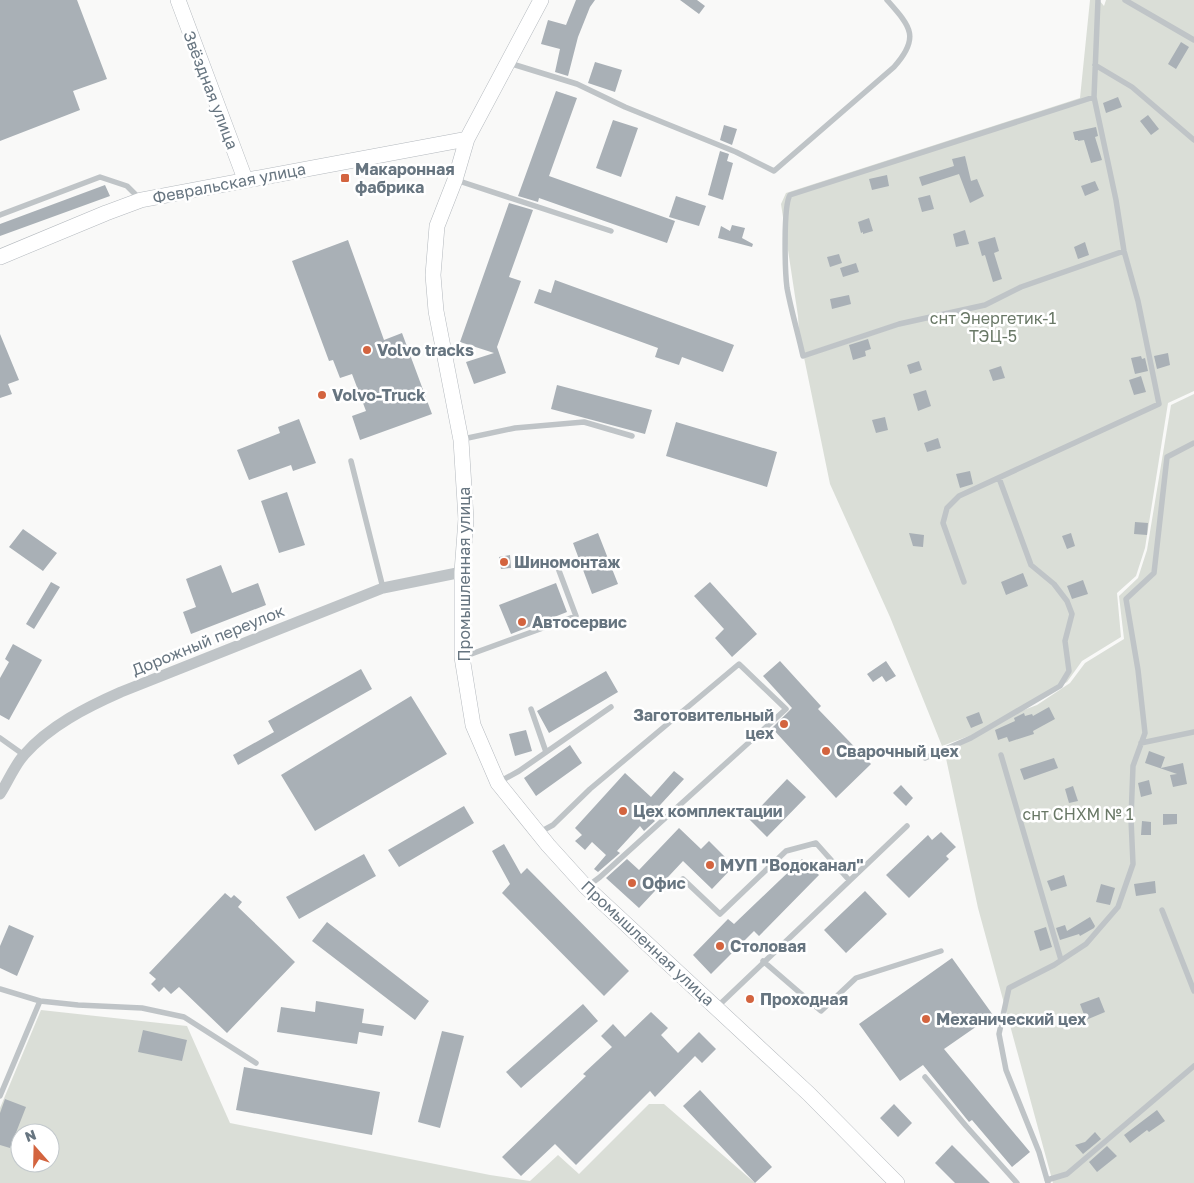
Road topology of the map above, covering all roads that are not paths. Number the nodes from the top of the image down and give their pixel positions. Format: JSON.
{"nodes":[{"id":1,"x":178,"y":0,"type":"edge"},
{"id":2,"x":541,"y":0,"type":"edge"},
{"id":3,"x":887,"y":0,"type":"edge"},
{"id":4,"x":1098,"y":0,"type":"edge"},
{"id":5,"x":1124,"y":0,"type":"edge"},
{"id":6,"x":1194,"y":40,"type":"edge"},
{"id":7,"x":509,"y":62,"type":"junction"},
{"id":8,"x":1095,"y":65,"type":"junction"},
{"id":9,"x":1094,"y":97,"type":"junction"},
{"id":10,"x":468,"y":139,"type":"junction"},
{"id":11,"x":1194,"y":140,"type":"edge"},
{"id":12,"x":245,"y":179,"type":"junction"},
{"id":13,"x":455,"y":180,"type":"junction"},
{"id":14,"x":141,"y":200,"type":"junction"},
{"id":15,"x":0,"y":214,"type":"edge"},
{"id":16,"x":611,"y":231,"type":"dead end"},
{"id":17,"x":1124,"y":251,"type":"junction"},
{"id":18,"x":0,"y":257,"type":"edge"},
{"id":19,"x":632,"y":436,"type":"dead end"},
{"id":20,"x":461,"y":440,"type":"junction"},
{"id":21,"x":1194,"y":443,"type":"edge"},
{"id":22,"x":351,"y":461,"type":"dead end"},
{"id":23,"x":999,"y":478,"type":"junction"},
{"id":24,"x":555,"y":560,"type":"dead end"},
{"id":25,"x":462,"y":572,"type":"junction"},
{"id":26,"x":964,"y":582,"type":"dead end"},
{"id":27,"x":383,"y":588,"type":"junction"},
{"id":28,"x":462,"y":657,"type":"junction"},
{"id":29,"x":612,"y":707,"type":"dead end"},
{"id":30,"x":530,"y":709,"type":"dead end"},
{"id":31,"x":1194,"y":732,"type":"edge"},
{"id":32,"x":0,"y":738,"type":"edge"},
{"id":33,"x":1141,"y":743,"type":"junction"},
{"id":34,"x":546,"y":752,"type":"junction"},
{"id":35,"x":24,"y":755,"type":"junction"},
{"id":36,"x":1001,"y":755,"type":"dead end"},
{"id":37,"x":925,"y":758,"type":"dead end"},
{"id":38,"x":498,"y":783,"type":"junction"},
{"id":39,"x":0,"y":794,"type":"edge"},
{"id":40,"x":907,"y":826,"type":"dead end"},
{"id":41,"x":538,"y":833,"type":"junction"},
{"id":42,"x":683,"y":879,"type":"dead end"},
{"id":43,"x":849,"y":880,"type":"junction"},
{"id":44,"x":586,"y":887,"type":"junction"},
{"id":45,"x":1162,"y":910,"type":"dead end"},
{"id":46,"x":941,"y":951,"type":"dead end"},
{"id":47,"x":1061,"y":960,"type":"junction"},
{"id":48,"x":763,"y":961,"type":"junction"},
{"id":49,"x":0,"y":988,"type":"edge"},
{"id":50,"x":1194,"y":991,"type":"edge"},
{"id":51,"x":40,"y":1001,"type":"junction"},
{"id":52,"x":716,"y":1007,"type":"junction"},
{"id":53,"x":256,"y":1063,"type":"dead end"},
{"id":54,"x":1194,"y":1066,"type":"edge"},
{"id":55,"x":925,"y":1077,"type":"dead end"},
{"id":56,"x":0,"y":1096,"type":"edge"},
{"id":57,"x":1047,"y":1182,"type":"edge"},
{"id":58,"x":897,"y":1183,"type":"edge"},
{"id":59,"x":1018,"y":1183,"type":"edge"}],
"edges":[{"from":1,"to":12,"type":"main road","name":"Звёздная улица"},
{"from":2,"to":7,"type":"main road","name":"Промышленная улица"},
{"from":3,"to":7,"type":"lane"},
{"from":4,"to":8,"type":"lane"},
{"from":5,"to":6,"type":"lane"},
{"from":7,"to":10,"type":"main road","name":"Промышленная улица"},
{"from":8,"to":9,"type":"lane"},
{"from":8,"to":11,"type":"lane"},
{"from":9,"to":17,"type":"lane"},
{"from":9,"to":17,"type":"lane"},
{"from":10,"to":12,"type":"main road","name":"Февральская улица"},
{"from":10,"to":13,"type":"main road","name":"Промышленная улица"},
{"from":12,"to":14,"type":"main road","name":"Февральская улица"},
{"from":13,"to":16,"type":"lane"},
{"from":13,"to":20,"type":"main road","name":"Промышленная улица"},
{"from":14,"to":15,"type":"lane"},
{"from":14,"to":18,"type":"main road","name":"Февральская улица"},
{"from":17,"to":23,"type":"lane"},
{"from":19,"to":20,"type":"lane"},
{"from":20,"to":25,"type":"main road","name":"Промышленная улица"},
{"from":21,"to":33,"type":"lane"},
{"from":22,"to":27,"type":"lane"},
{"from":23,"to":26,"type":"lane"},
{"from":23,"to":37,"type":"lane"},
{"from":24,"to":28,"type":"lane"},
{"from":25,"to":27,"type":"street","name":"Дорожный переулок"},
{"from":25,"to":28,"type":"main road","name":"Промышленная улица"},
{"from":27,"to":35,"type":"street","name":"Дорожный переулок"},
{"from":28,"to":38,"type":"main road","name":"Промышленная улица"},
{"from":29,"to":34,"type":"lane"},
{"from":30,"to":34,"type":"lane"},
{"from":31,"to":33,"type":"lane"},
{"from":32,"to":35,"type":"lane"},
{"from":33,"to":47,"type":"lane"},
{"from":34,"to":38,"type":"lane"},
{"from":35,"to":39,"type":"street","name":"Дорожный переулок"},
{"from":36,"to":47,"type":"lane"},
{"from":38,"to":41,"type":"main road","name":"Промышленная улица"},
{"from":40,"to":43,"type":"lane"},
{"from":41,"to":44,"type":"main road","name":"Промышленная улица"},
{"from":41,"to":44,"type":"lane"},
{"from":42,"to":43,"type":"lane"},
{"from":43,"to":48,"type":"lane"},
{"from":44,"to":52,"type":"main road","name":"Промышленная улица"},
{"from":45,"to":50,"type":"lane"},
{"from":46,"to":48,"type":"lane"},
{"from":47,"to":57,"type":"lane"},
{"from":48,"to":52,"type":"lane"},
{"from":49,"to":51,"type":"lane"},
{"from":51,"to":53,"type":"lane"},
{"from":51,"to":56,"type":"lane"},
{"from":52,"to":58,"type":"main road","name":"Промышленная улица"},
{"from":54,"to":57,"type":"lane"},
{"from":55,"to":59,"type":"lane"}]}
